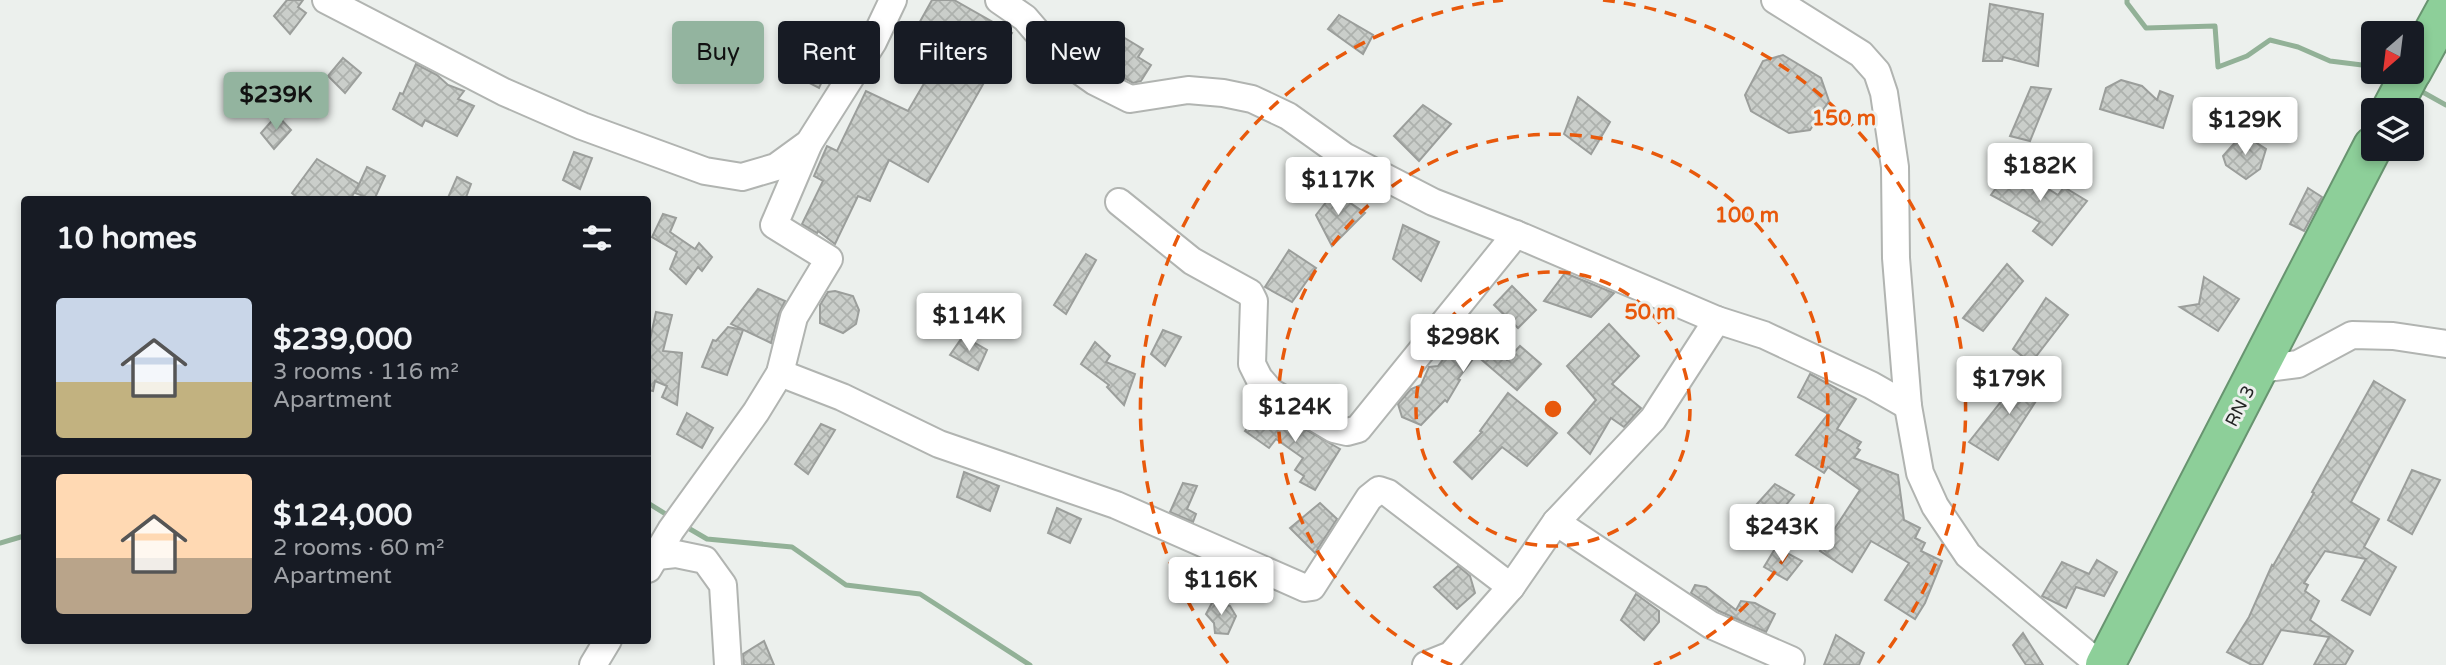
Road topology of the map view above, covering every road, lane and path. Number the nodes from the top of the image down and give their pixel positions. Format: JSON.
{"nodes":[{"id":1,"x":326,"y":0,"type":"edge"},
{"id":2,"x":893,"y":0,"type":"edge"},
{"id":3,"x":999,"y":0,"type":"edge"},
{"id":4,"x":1775,"y":0,"type":"edge"},
{"id":5,"x":2446,"y":9,"type":"edge"},
{"id":6,"x":2424,"y":48,"type":"edge"},
{"id":7,"x":809,"y":143,"type":"junction"},
{"id":8,"x":2365,"y":161,"type":"edge"},
{"id":9,"x":1119,"y":202,"type":"dead end"},
{"id":10,"x":1516,"y":234,"type":"junction"},
{"id":11,"x":1717,"y":320,"type":"junction"},
{"id":12,"x":2446,"y":344,"type":"edge"},
{"id":13,"x":2259,"y":369,"type":"junction"},
{"id":14,"x":780,"y":373,"type":"junction"},
{"id":15,"x":1908,"y":406,"type":"junction"},
{"id":16,"x":1556,"y":522,"type":"junction"},
{"id":17,"x":652,"y":563,"type":"edge"},
{"id":18,"x":1511,"y":587,"type":"junction"},
{"id":19,"x":606,"y":644,"type":"edge"},
{"id":20,"x":1791,"y":660,"type":"dead end"},
{"id":21,"x":593,"y":665,"type":"edge"},
{"id":22,"x":728,"y":665,"type":"edge"},
{"id":23,"x":1426,"y":665,"type":"edge"},
{"id":24,"x":2100,"y":665,"type":"edge"},
{"id":25,"x":2105,"y":665,"type":"edge"}],
"edges":[{"from":1,"to":7,"type":"street"},
{"from":2,"to":7,"type":"street"},
{"from":3,"to":10,"type":"street"},
{"from":4,"to":15,"type":"street"},
{"from":5,"to":6,"type":"highway"},
{"from":7,"to":14,"type":"street"},
{"from":8,"to":13,"type":"highway","name":"RN 3","number":"RN 3"},
{"from":9,"to":10,"type":"street"},
{"from":10,"to":11,"type":"street"},
{"from":11,"to":15,"type":"street"},
{"from":11,"to":16,"type":"street"},
{"from":12,"to":13,"type":"street"},
{"from":13,"to":25,"type":"highway","name":"RN 3","number":"RN 3"},
{"from":14,"to":17,"type":"street"},
{"from":14,"to":18,"type":"street"},
{"from":15,"to":24,"type":"street"},
{"from":16,"to":18,"type":"street"},
{"from":16,"to":20,"type":"street"},
{"from":17,"to":22,"type":"street"},
{"from":18,"to":23,"type":"street"},
{"from":19,"to":21,"type":"street"}]}
